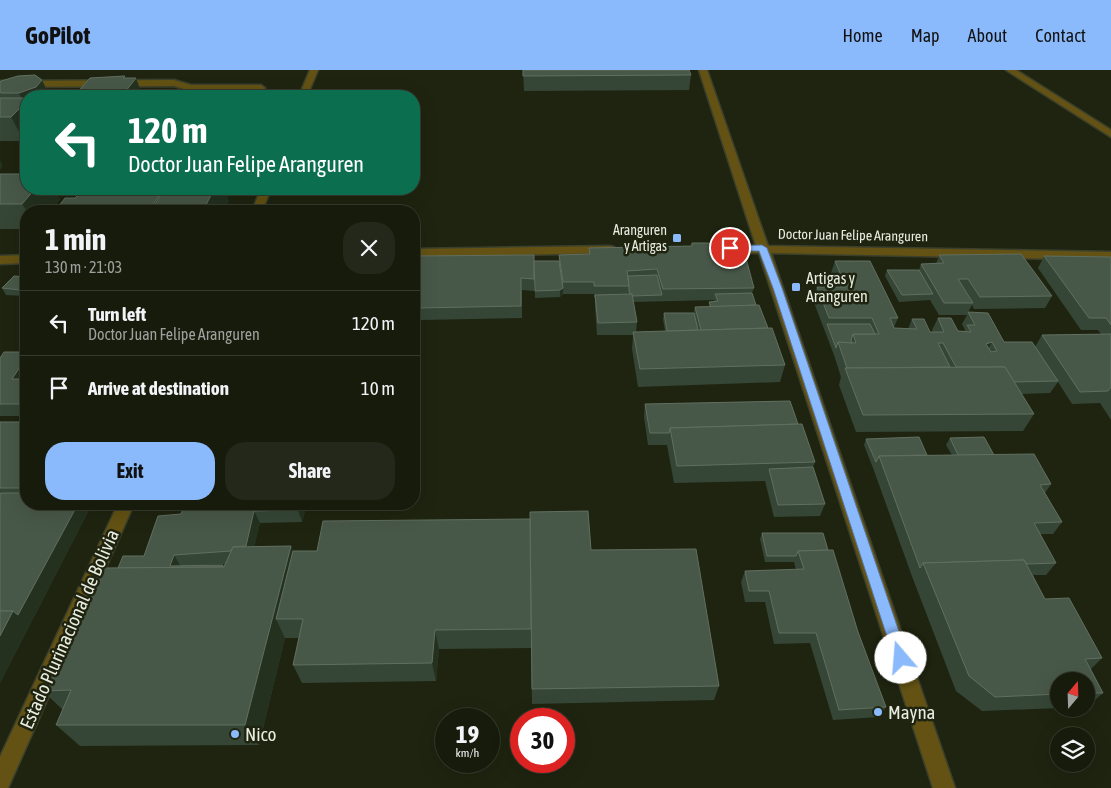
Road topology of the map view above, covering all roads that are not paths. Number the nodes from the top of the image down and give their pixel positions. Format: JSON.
{"nodes":[{"id":1,"x":314,"y":70,"type":"edge"},
{"id":2,"x":703,"y":70,"type":"edge"},
{"id":3,"x":1010,"y":70,"type":"edge"},
{"id":4,"x":74,"y":83,"type":"junction"},
{"id":5,"x":0,"y":84,"type":"edge"},
{"id":6,"x":261,"y":88,"type":"dead end"},
{"id":7,"x":68,"y":90,"type":"edge"},
{"id":8,"x":306,"y":90,"type":"edge"},
{"id":9,"x":1111,"y":120,"type":"edge"},
{"id":10,"x":1091,"y":122,"type":"junction"},
{"id":11,"x":1111,"y":134,"type":"edge"},
{"id":12,"x":762,"y":248,"type":"junction"},
{"id":13,"x":708,"y":249,"type":"edge"},
{"id":14,"x":622,"y":250,"type":"edge"},
{"id":15,"x":420,"y":253,"type":"edge"},
{"id":16,"x":1111,"y":256,"type":"edge"},
{"id":17,"x":20,"y":259,"type":"edge"},
{"id":18,"x":0,"y":260,"type":"edge"},
{"id":19,"x":123,"y":510,"type":"edge"},
{"id":20,"x":0,"y":781,"type":"edge"},
{"id":21,"x":944,"y":788,"type":"edge"}],
"edges":[{"from":1,"to":8,"type":"street"},
{"from":2,"to":12,"type":"street"},
{"from":3,"to":10,"type":"street"},
{"from":4,"to":5,"type":"street"},
{"from":4,"to":6,"type":"street"},
{"from":4,"to":7,"type":"street"},
{"from":9,"to":10,"type":"street"},
{"from":10,"to":11,"type":"street"},
{"from":12,"to":13,"type":"street","name":"Doctor Juan Felipe Aranguren"},
{"from":12,"to":16,"type":"street","name":"Doctor Juan Felipe Aranguren"},
{"from":12,"to":21,"type":"street"},
{"from":14,"to":15,"type":"street"},
{"from":17,"to":18,"type":"street"},
{"from":19,"to":20,"type":"street","name":"Estado Plurinacional de Bolivia"}]}
